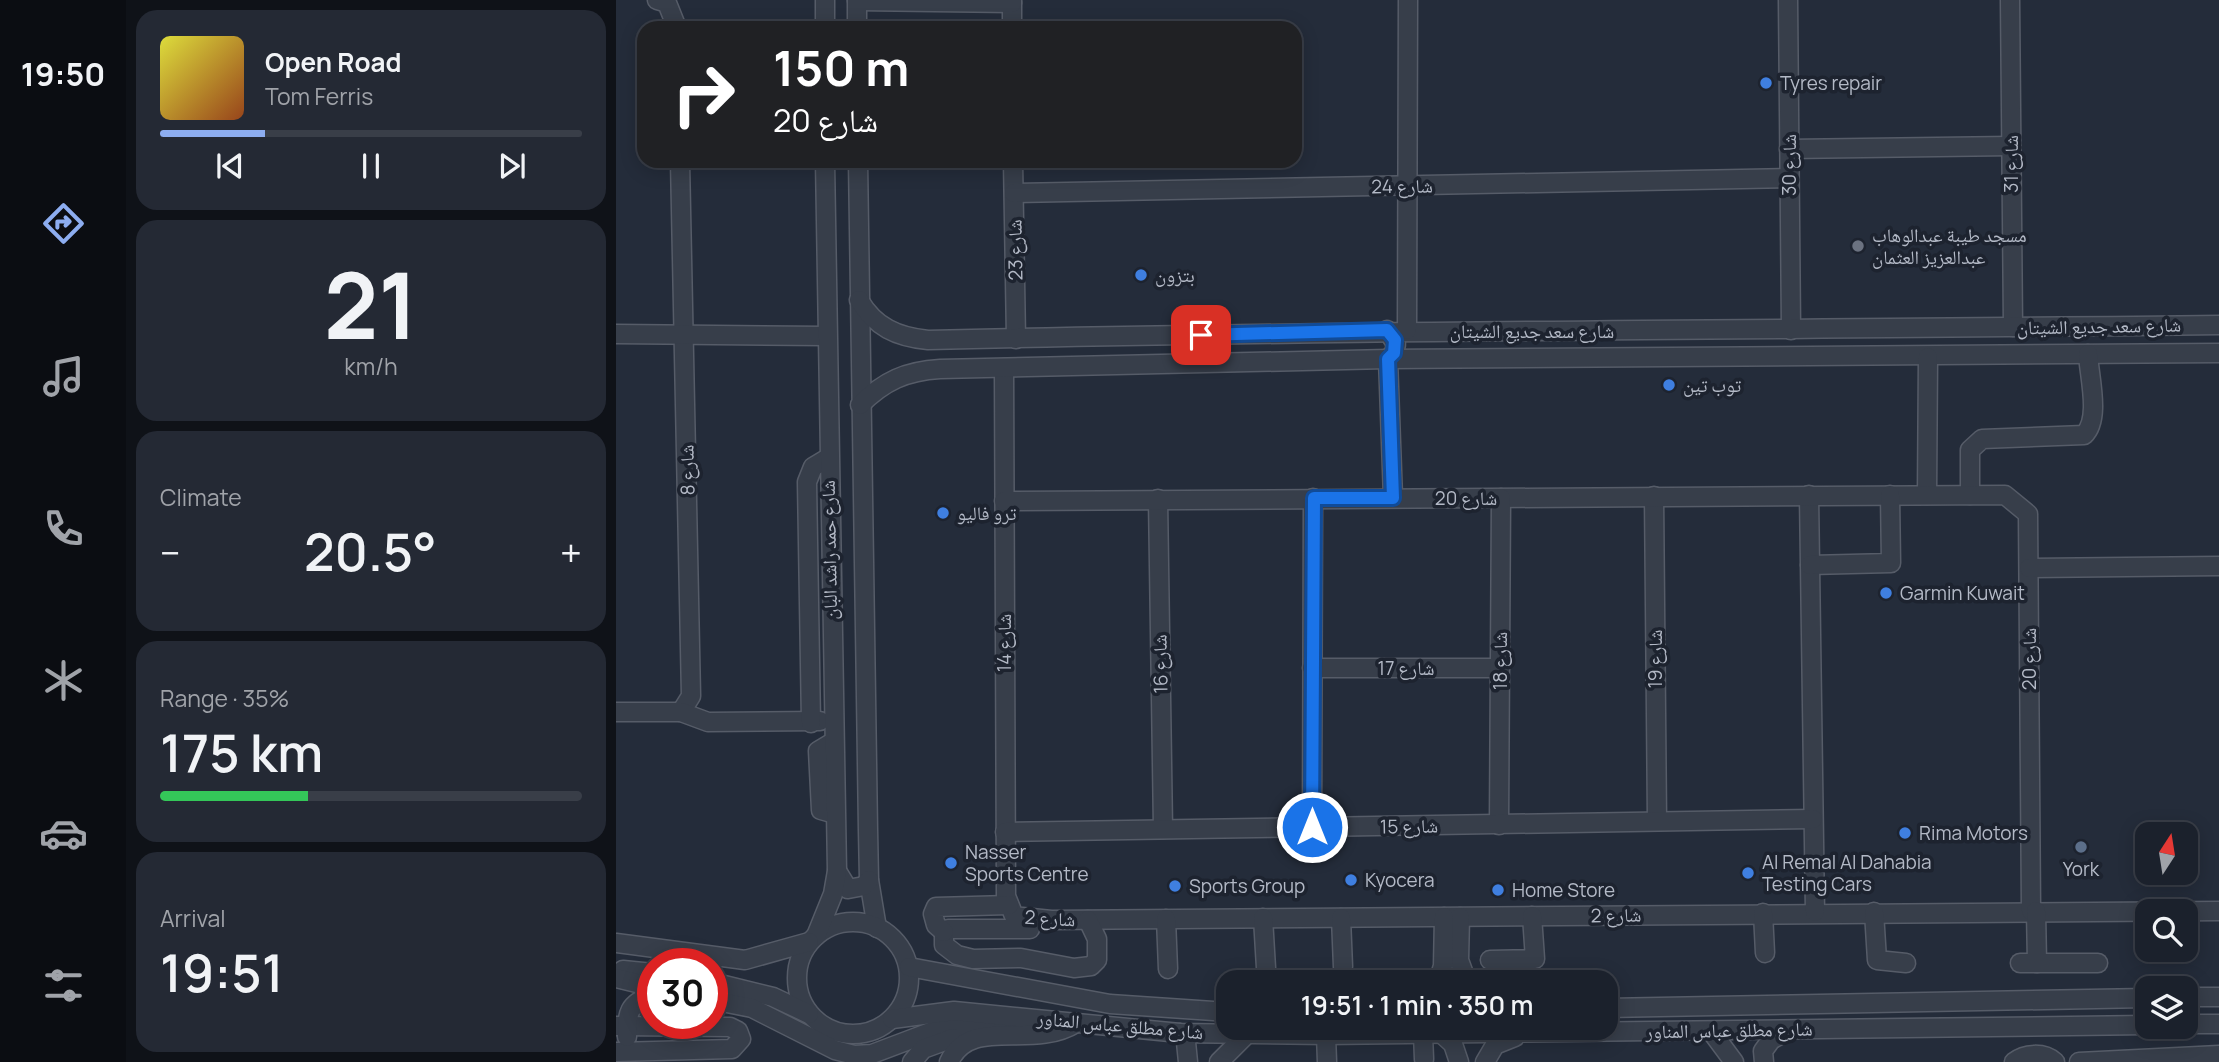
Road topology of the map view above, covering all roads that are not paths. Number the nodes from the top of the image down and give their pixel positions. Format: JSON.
{"nodes":[{"id":1,"x":657,"y":0,"type":"edge"},
{"id":2,"x":825,"y":0,"type":"edge"},
{"id":3,"x":1408,"y":0,"type":"edge"},
{"id":4,"x":1788,"y":0,"type":"edge"},
{"id":5,"x":2010,"y":0,"type":"edge"},
{"id":6,"x":857,"y":1,"type":"edge"},
{"id":7,"x":1012,"y":1,"type":"edge"},
{"id":8,"x":674,"y":21,"type":"edge"},
{"id":9,"x":825,"y":21,"type":"edge"},
{"id":10,"x":857,"y":21,"type":"edge"},
{"id":11,"x":1012,"y":21,"type":"edge"},
{"id":12,"x":2011,"y":146,"type":"junction"},
{"id":13,"x":1789,"y":149,"type":"junction"},
{"id":14,"x":680,"y":168,"type":"edge"},
{"id":15,"x":825,"y":168,"type":"edge"},
{"id":16,"x":858,"y":168,"type":"edge"},
{"id":17,"x":1013,"y":168,"type":"edge"},
{"id":18,"x":1789,"y":178,"type":"junction"},
{"id":19,"x":1407,"y":186,"type":"junction"},
{"id":20,"x":1014,"y":193,"type":"junction"},
{"id":21,"x":859,"y":300,"type":"junction"},
{"id":22,"x":2219,"y":325,"type":"edge"},
{"id":23,"x":2013,"y":327,"type":"junction"},
{"id":24,"x":1387,"y":330,"type":"junction"},
{"id":25,"x":1407,"y":330,"type":"junction"},
{"id":26,"x":1791,"y":330,"type":"junction"},
{"id":27,"x":1436,"y":331,"type":"junction"},
{"id":28,"x":616,"y":334,"type":"edge"},
{"id":29,"x":685,"y":334,"type":"junction"},
{"id":30,"x":827,"y":336,"type":"junction"},
{"id":31,"x":1016,"y":339,"type":"junction"},
{"id":32,"x":939,"y":340,"type":"junction"},
{"id":33,"x":2219,"y":353,"type":"edge"},
{"id":34,"x":2088,"y":354,"type":"junction"},
{"id":35,"x":1928,"y":357,"type":"junction"},
{"id":36,"x":1388,"y":359,"type":"junction"},
{"id":37,"x":1436,"y":359,"type":"junction"},
{"id":38,"x":1004,"y":368,"type":"junction"},
{"id":39,"x":940,"y":369,"type":"junction"},
{"id":40,"x":860,"y":405,"type":"junction"},
{"id":41,"x":828,"y":458,"type":"junction"},
{"id":42,"x":1809,"y":495,"type":"junction"},
{"id":43,"x":1890,"y":495,"type":"junction"},
{"id":44,"x":1927,"y":495,"type":"junction"},
{"id":45,"x":1970,"y":495,"type":"junction"},
{"id":46,"x":1654,"y":496,"type":"junction"},
{"id":47,"x":1314,"y":498,"type":"junction"},
{"id":48,"x":1393,"y":498,"type":"junction"},
{"id":49,"x":1500,"y":498,"type":"junction"},
{"id":50,"x":1158,"y":499,"type":"junction"},
{"id":51,"x":1004,"y":501,"type":"junction"},
{"id":52,"x":1810,"y":565,"type":"junction"},
{"id":53,"x":2219,"y":566,"type":"edge"},
{"id":54,"x":2029,"y":568,"type":"junction"},
{"id":55,"x":865,"y":662,"type":"junction"},
{"id":56,"x":1312,"y":668,"type":"junction"},
{"id":57,"x":1500,"y":668,"type":"junction"},
{"id":58,"x":831,"y":671,"type":"junction"},
{"id":59,"x":616,"y":712,"type":"edge"},
{"id":60,"x":681,"y":712,"type":"junction"},
{"id":61,"x":832,"y":719,"type":"junction"},
{"id":62,"x":811,"y":723,"type":"junction"},
{"id":63,"x":835,"y":817,"type":"junction"},
{"id":64,"x":1813,"y":819,"type":"junction"},
{"id":65,"x":1657,"y":821,"type":"junction"},
{"id":66,"x":1499,"y":825,"type":"junction"},
{"id":67,"x":1312,"y":827,"type":"junction"},
{"id":68,"x":1163,"y":829,"type":"junction"},
{"id":69,"x":1005,"y":832,"type":"junction"},
{"id":70,"x":837,"y":871,"type":"junction"},
{"id":71,"x":869,"y":880,"type":"junction"},
{"id":72,"x":833,"y":894,"type":"junction"},
{"id":73,"x":2034,"y":911,"type":"junction"},
{"id":74,"x":2219,"y":911,"type":"edge"},
{"id":75,"x":1815,"y":912,"type":"junction"},
{"id":76,"x":1874,"y":912,"type":"junction"},
{"id":77,"x":1018,"y":913,"type":"junction"},
{"id":78,"x":1763,"y":913,"type":"junction"},
{"id":79,"x":1532,"y":916,"type":"junction"},
{"id":80,"x":1452,"y":917,"type":"junction"},
{"id":81,"x":1263,"y":918,"type":"junction"},
{"id":82,"x":1341,"y":918,"type":"junction"},
{"id":83,"x":1166,"y":919,"type":"junction"},
{"id":84,"x":1088,"y":920,"type":"junction"},
{"id":85,"x":877,"y":928,"type":"junction"},
{"id":86,"x":944,"y":932,"type":"junction"},
{"id":87,"x":813,"y":939,"type":"junction"},
{"id":88,"x":616,"y":943,"type":"edge"},
{"id":89,"x":1765,"y":953,"type":"dead end"},
{"id":90,"x":1490,"y":960,"type":"dead end"},
{"id":91,"x":1906,"y":963,"type":"dead end"},
{"id":92,"x":2098,"y":963,"type":"dead end"},
{"id":93,"x":909,"y":967,"type":"junction"},
{"id":94,"x":1343,"y":967,"type":"dead end"},
{"id":95,"x":1266,"y":968,"type":"dead end"},
{"id":96,"x":616,"y":969,"type":"edge"},
{"id":97,"x":1168,"y":969,"type":"dead end"},
{"id":98,"x":1442,"y":970,"type":"edge"},
{"id":99,"x":1463,"y":970,"type":"edge"},
{"id":100,"x":637,"y":971,"type":"edge"},
{"id":101,"x":616,"y":978,"type":"edge"},
{"id":102,"x":637,"y":983,"type":"edge"},
{"id":103,"x":728,"y":986,"type":"edge"},
{"id":104,"x":2219,"y":997,"type":"edge"},
{"id":105,"x":2135,"y":998,"type":"edge"},
{"id":106,"x":2198,"y":998,"type":"edge"},
{"id":107,"x":637,"y":1000,"type":"edge"},
{"id":108,"x":728,"y":1003,"type":"edge"},
{"id":109,"x":1618,"y":1008,"type":"edge"},
{"id":110,"x":1216,"y":1011,"type":"edge"},
{"id":111,"x":809,"y":1014,"type":"junction"},
{"id":112,"x":892,"y":1019,"type":"junction"},
{"id":113,"x":1052,"y":1020,"type":"junction"},
{"id":114,"x":1076,"y":1023,"type":"junction"},
{"id":115,"x":2198,"y":1024,"type":"edge"},
{"id":116,"x":2219,"y":1024,"type":"edge"},
{"id":117,"x":2135,"y":1025,"type":"edge"},
{"id":118,"x":622,"y":1026,"type":"edge"},
{"id":119,"x":1795,"y":1027,"type":"junction"},
{"id":120,"x":1711,"y":1031,"type":"junction"},
{"id":121,"x":1618,"y":1032,"type":"edge"},
{"id":122,"x":1180,"y":1033,"type":"junction"},
{"id":123,"x":1216,"y":1034,"type":"edge"},
{"id":124,"x":974,"y":1036,"type":"junction"},
{"id":125,"x":1241,"y":1040,"type":"edge"},
{"id":126,"x":1326,"y":1040,"type":"edge"},
{"id":127,"x":1423,"y":1040,"type":"edge"},
{"id":128,"x":1452,"y":1040,"type":"edge"},
{"id":129,"x":1454,"y":1040,"type":"edge"},
{"id":130,"x":1503,"y":1040,"type":"edge"},
{"id":131,"x":621,"y":1052,"type":"edge"},
{"id":132,"x":2219,"y":1055,"type":"edge"},
{"id":133,"x":872,"y":1058,"type":"edge"},
{"id":134,"x":1424,"y":1059,"type":"dead end"},
{"id":135,"x":2106,"y":1061,"type":"edge"},
{"id":136,"x":912,"y":1062,"type":"edge"},
{"id":137,"x":949,"y":1062,"type":"edge"},
{"id":138,"x":1188,"y":1062,"type":"edge"},
{"id":139,"x":1219,"y":1062,"type":"edge"},
{"id":140,"x":1326,"y":1062,"type":"edge"},
{"id":141,"x":1460,"y":1062,"type":"edge"},
{"id":142,"x":1469,"y":1062,"type":"edge"},
{"id":143,"x":1485,"y":1062,"type":"edge"},
{"id":144,"x":1734,"y":1062,"type":"edge"},
{"id":145,"x":1764,"y":1062,"type":"edge"},
{"id":146,"x":2014,"y":1062,"type":"edge"},
{"id":147,"x":2055,"y":1062,"type":"edge"},
{"id":148,"x":2079,"y":1062,"type":"edge"}],
"edges":[{"from":1,"to":8,"type":"street"},
{"from":2,"to":9,"type":"street"},
{"from":3,"to":19,"type":"street"},
{"from":4,"to":13,"type":"street","name":"شارع 30"},
{"from":5,"to":12,"type":"street","name":"شارع 31"},
{"from":6,"to":7,"type":"street"},
{"from":6,"to":10,"type":"street"},
{"from":7,"to":11,"type":"street"},
{"from":12,"to":13,"type":"street"},
{"from":12,"to":23,"type":"street","name":"شارع 31"},
{"from":13,"to":18,"type":"street","name":"شارع 30"},
{"from":14,"to":29,"type":"street","name":"شارع 8"},
{"from":15,"to":30,"type":"street","name":"شارع حمد راشد البان"},
{"from":16,"to":21,"type":"street","name":"شارع حمد راشد البان"},
{"from":17,"to":20,"type":"street","name":"شارع 23"},
{"from":18,"to":19,"type":"street","name":"شارع 24"},
{"from":18,"to":26,"type":"street","name":"شارع 30"},
{"from":19,"to":20,"type":"street","name":"شارع 24"},
{"from":19,"to":25,"type":"street"},
{"from":20,"to":31,"type":"street","name":"شارع 23"},
{"from":21,"to":32,"type":"street","name":"شارع سعد جديع الشيتان"},
{"from":21,"to":40,"type":"street","name":"شارع حمد راشد البان"},
{"from":22,"to":23,"type":"street","name":"شارع سعد جديع الشيتان"},
{"from":23,"to":26,"type":"street","name":"شارع سعد جديع الشيتان"},
{"from":24,"to":25,"type":"street","name":"شارع سعد جديع الشيتان"},
{"from":24,"to":31,"type":"street","name":"شارع سعد جديع الشيتان"},
{"from":24,"to":36,"type":"street"},
{"from":25,"to":27,"type":"street","name":"شارع سعد جديع الشيتان"},
{"from":26,"to":27,"type":"street","name":"شارع سعد جديع الشيتان"},
{"from":27,"to":37,"type":"street"},
{"from":28,"to":29,"type":"street"},
{"from":29,"to":30,"type":"street"},
{"from":29,"to":60,"type":"street","name":"شارع 8"},
{"from":30,"to":41,"type":"street","name":"شارع حمد راشد البان"},
{"from":31,"to":32,"type":"street","name":"شارع سعد جديع الشيتان"},
{"from":32,"to":39,"type":"street"},
{"from":33,"to":34,"type":"street","name":"شارع سعد جديع الشيتان"},
{"from":34,"to":35,"type":"street","name":"شارع سعد جديع الشيتان"},
{"from":34,"to":45,"type":"street"},
{"from":35,"to":37,"type":"street","name":"شارع سعد جديع الشيتان"},
{"from":35,"to":44,"type":"street"},
{"from":36,"to":37,"type":"street","name":"شارع سعد جديع الشيتان"},
{"from":36,"to":38,"type":"street","name":"شارع سعد جديع الشيتان"},
{"from":36,"to":48,"type":"street"},
{"from":38,"to":39,"type":"street","name":"شارع سعد جديع الشيتان"},
{"from":38,"to":51,"type":"street","name":"شارع 14"},
{"from":39,"to":40,"type":"street","name":"شارع سعد جديع الشيتان"},
{"from":40,"to":55,"type":"street","name":"شارع حمد راشد البان"},
{"from":41,"to":58,"type":"street","name":"شارع حمد راشد البان"},
{"from":41,"to":62,"type":"street"},
{"from":42,"to":43,"type":"street","name":"شارع 20"},
{"from":42,"to":46,"type":"street","name":"شارع 20"},
{"from":42,"to":52,"type":"street"},
{"from":43,"to":44,"type":"street","name":"شارع 20"},
{"from":43,"to":52,"type":"street"},
{"from":44,"to":45,"type":"street","name":"شارع 20"},
{"from":45,"to":54,"type":"street","name":"شارع 20"},
{"from":46,"to":49,"type":"street","name":"شارع 20"},
{"from":46,"to":65,"type":"street","name":"شارع 19"},
{"from":47,"to":48,"type":"street","name":"شارع 20"},
{"from":47,"to":50,"type":"street","name":"شارع 20"},
{"from":47,"to":56,"type":"street"},
{"from":48,"to":49,"type":"street","name":"شارع 20"},
{"from":49,"to":57,"type":"street","name":"شارع 18"},
{"from":50,"to":51,"type":"street","name":"شارع 20"},
{"from":50,"to":68,"type":"street","name":"شارع 16"},
{"from":51,"to":69,"type":"street","name":"شارع 14"},
{"from":52,"to":64,"type":"street"},
{"from":53,"to":54,"type":"street"},
{"from":54,"to":73,"type":"street","name":"شارع 20"},
{"from":55,"to":58,"type":"street"},
{"from":55,"to":71,"type":"street","name":"شارع حمد راشد البان"},
{"from":56,"to":57,"type":"street","name":"شارع 17"},
{"from":56,"to":67,"type":"street"},
{"from":57,"to":66,"type":"street","name":"شارع 18"},
{"from":58,"to":61,"type":"street","name":"شارع حمد راشد البان"},
{"from":59,"to":60,"type":"street"},
{"from":60,"to":62,"type":"street"},
{"from":61,"to":62,"type":"street"},
{"from":61,"to":63,"type":"street","name":"شارع حمد راشد البان"},
{"from":63,"to":70,"type":"street","name":"شارع حمد راشد البان"},
{"from":63,"to":72,"type":"street"},
{"from":64,"to":65,"type":"street","name":"شارع 15"},
{"from":64,"to":75,"type":"street"},
{"from":65,"to":66,"type":"street","name":"شارع 15"},
{"from":66,"to":67,"type":"street","name":"شارع 15"},
{"from":67,"to":68,"type":"street","name":"شارع 15"},
{"from":68,"to":69,"type":"street","name":"شارع 15"},
{"from":69,"to":77,"type":"street","name":"شارع 14"},
{"from":70,"to":71,"type":"street"},
{"from":70,"to":72,"type":"street","name":"شارع حمد راشد البان"},
{"from":71,"to":85,"type":"street","name":"شارع حمد راشد البان"},
{"from":72,"to":87,"type":"street","name":"شارع حمد راشد البان"},
{"from":73,"to":74,"type":"street","name":"شارع 2"},
{"from":73,"to":76,"type":"street","name":"شارع 2"},
{"from":73,"to":92,"type":"street","name":"شارع 20"},
{"from":75,"to":76,"type":"street","name":"شارع 2"},
{"from":75,"to":78,"type":"street","name":"شارع 2"},
{"from":76,"to":91,"type":"street"},
{"from":77,"to":84,"type":"street","name":"شارع 2"},
{"from":77,"to":86,"type":"street"},
{"from":77,"to":86,"type":"street","name":"شارع 2"},
{"from":78,"to":79,"type":"street","name":"شارع 2"},
{"from":78,"to":89,"type":"street"},
{"from":79,"to":80,"type":"street","name":"شارع 2"},
{"from":79,"to":90,"type":"street"},
{"from":80,"to":82,"type":"street","name":"شارع 2"},
{"from":80,"to":98,"type":"street"},
{"from":80,"to":99,"type":"street"},
{"from":81,"to":82,"type":"street","name":"شارع 2"},
{"from":81,"to":83,"type":"street","name":"شارع 2"},
{"from":81,"to":95,"type":"street"},
{"from":82,"to":94,"type":"street"},
{"from":83,"to":84,"type":"street","name":"شارع 2"},
{"from":83,"to":97,"type":"street"},
{"from":84,"to":86,"type":"street"},
{"from":85,"to":87,"type":"street"},
{"from":85,"to":93,"type":"street"},
{"from":87,"to":88,"type":"street"},
{"from":87,"to":111,"type":"street"},
{"from":93,"to":110,"type":"street","name":"شارع مطلق عباس المناور"},
{"from":93,"to":112,"type":"street"},
{"from":96,"to":100,"type":"street"},
{"from":101,"to":102,"type":"street"},
{"from":103,"to":111,"type":"street"},
{"from":104,"to":106,"type":"street"},
{"from":105,"to":109,"type":"street","name":"شارع مطلق عباس المناور"},
{"from":107,"to":118,"type":"street"},
{"from":108,"to":133,"type":"street"},
{"from":111,"to":112,"type":"street"},
{"from":112,"to":113,"type":"street","name":"شارع مطلق عباس المناور"},
{"from":113,"to":114,"type":"street","name":"شارع مطلق عباس المناور"},
{"from":113,"to":133,"type":"street"},
{"from":114,"to":122,"type":"street","name":"شارع مطلق عباس المناور"},
{"from":114,"to":124,"type":"street"},
{"from":115,"to":116,"type":"street"},
{"from":117,"to":119,"type":"street","name":"شارع مطلق عباس المناور"},
{"from":118,"to":131,"type":"street"},
{"from":118,"to":131,"type":"street"},
{"from":119,"to":120,"type":"street","name":"شارع مطلق عباس المناور"},
{"from":119,"to":145,"type":"street"},
{"from":120,"to":121,"type":"street","name":"شارع مطلق عباس المناور"},
{"from":120,"to":144,"type":"street"},
{"from":122,"to":123,"type":"street","name":"شارع مطلق عباس المناور"},
{"from":122,"to":138,"type":"street"},
{"from":124,"to":136,"type":"street"},
{"from":124,"to":137,"type":"street"},
{"from":125,"to":139,"type":"street"},
{"from":126,"to":140,"type":"street"},
{"from":127,"to":134,"type":"street"},
{"from":128,"to":141,"type":"street"},
{"from":129,"to":142,"type":"street"},
{"from":130,"to":143,"type":"street"},
{"from":132,"to":135,"type":"street"},
{"from":135,"to":148,"type":"street"},
{"from":146,"to":147,"type":"street"}]}
